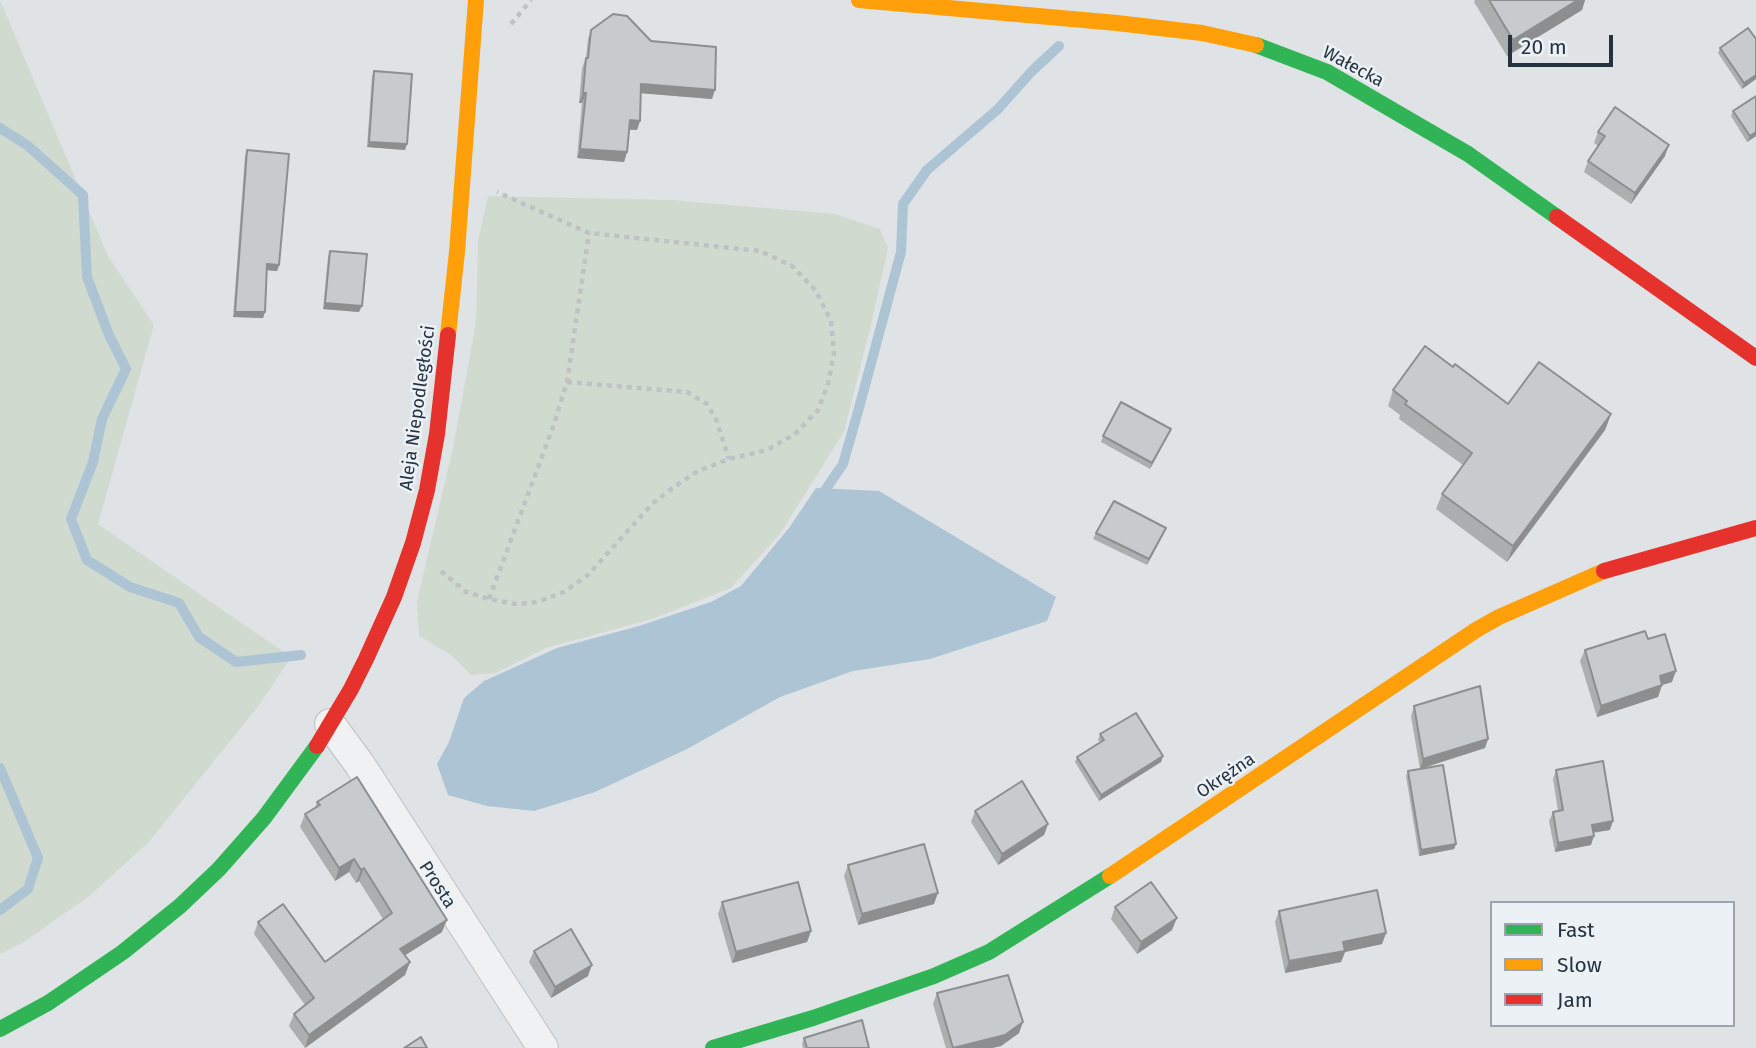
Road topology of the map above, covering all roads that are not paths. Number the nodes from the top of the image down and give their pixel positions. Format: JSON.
{"nodes":[{"id":1,"x":476,"y":0,"type":"edge"},
{"id":2,"x":859,"y":0,"type":"edge"},
{"id":3,"x":1756,"y":359,"type":"edge"},
{"id":4,"x":1756,"y":528,"type":"edge"},
{"id":5,"x":330,"y":724,"type":"junction"},
{"id":6,"x":0,"y":1029,"type":"edge"},
{"id":7,"x":542,"y":1048,"type":"edge"},
{"id":8,"x":713,"y":1048,"type":"edge"}],
"edges":[{"from":1,"to":5,"type":"street","name":"Aleja Niepodległości"},
{"from":2,"to":3,"type":"street","name":"Wałecka"},
{"from":4,"to":8,"type":"street","name":"Okrężna"},
{"from":5,"to":6,"type":"street","name":"Aleja Niepodległości"},
{"from":5,"to":7,"type":"street","name":"Prosta"}]}
